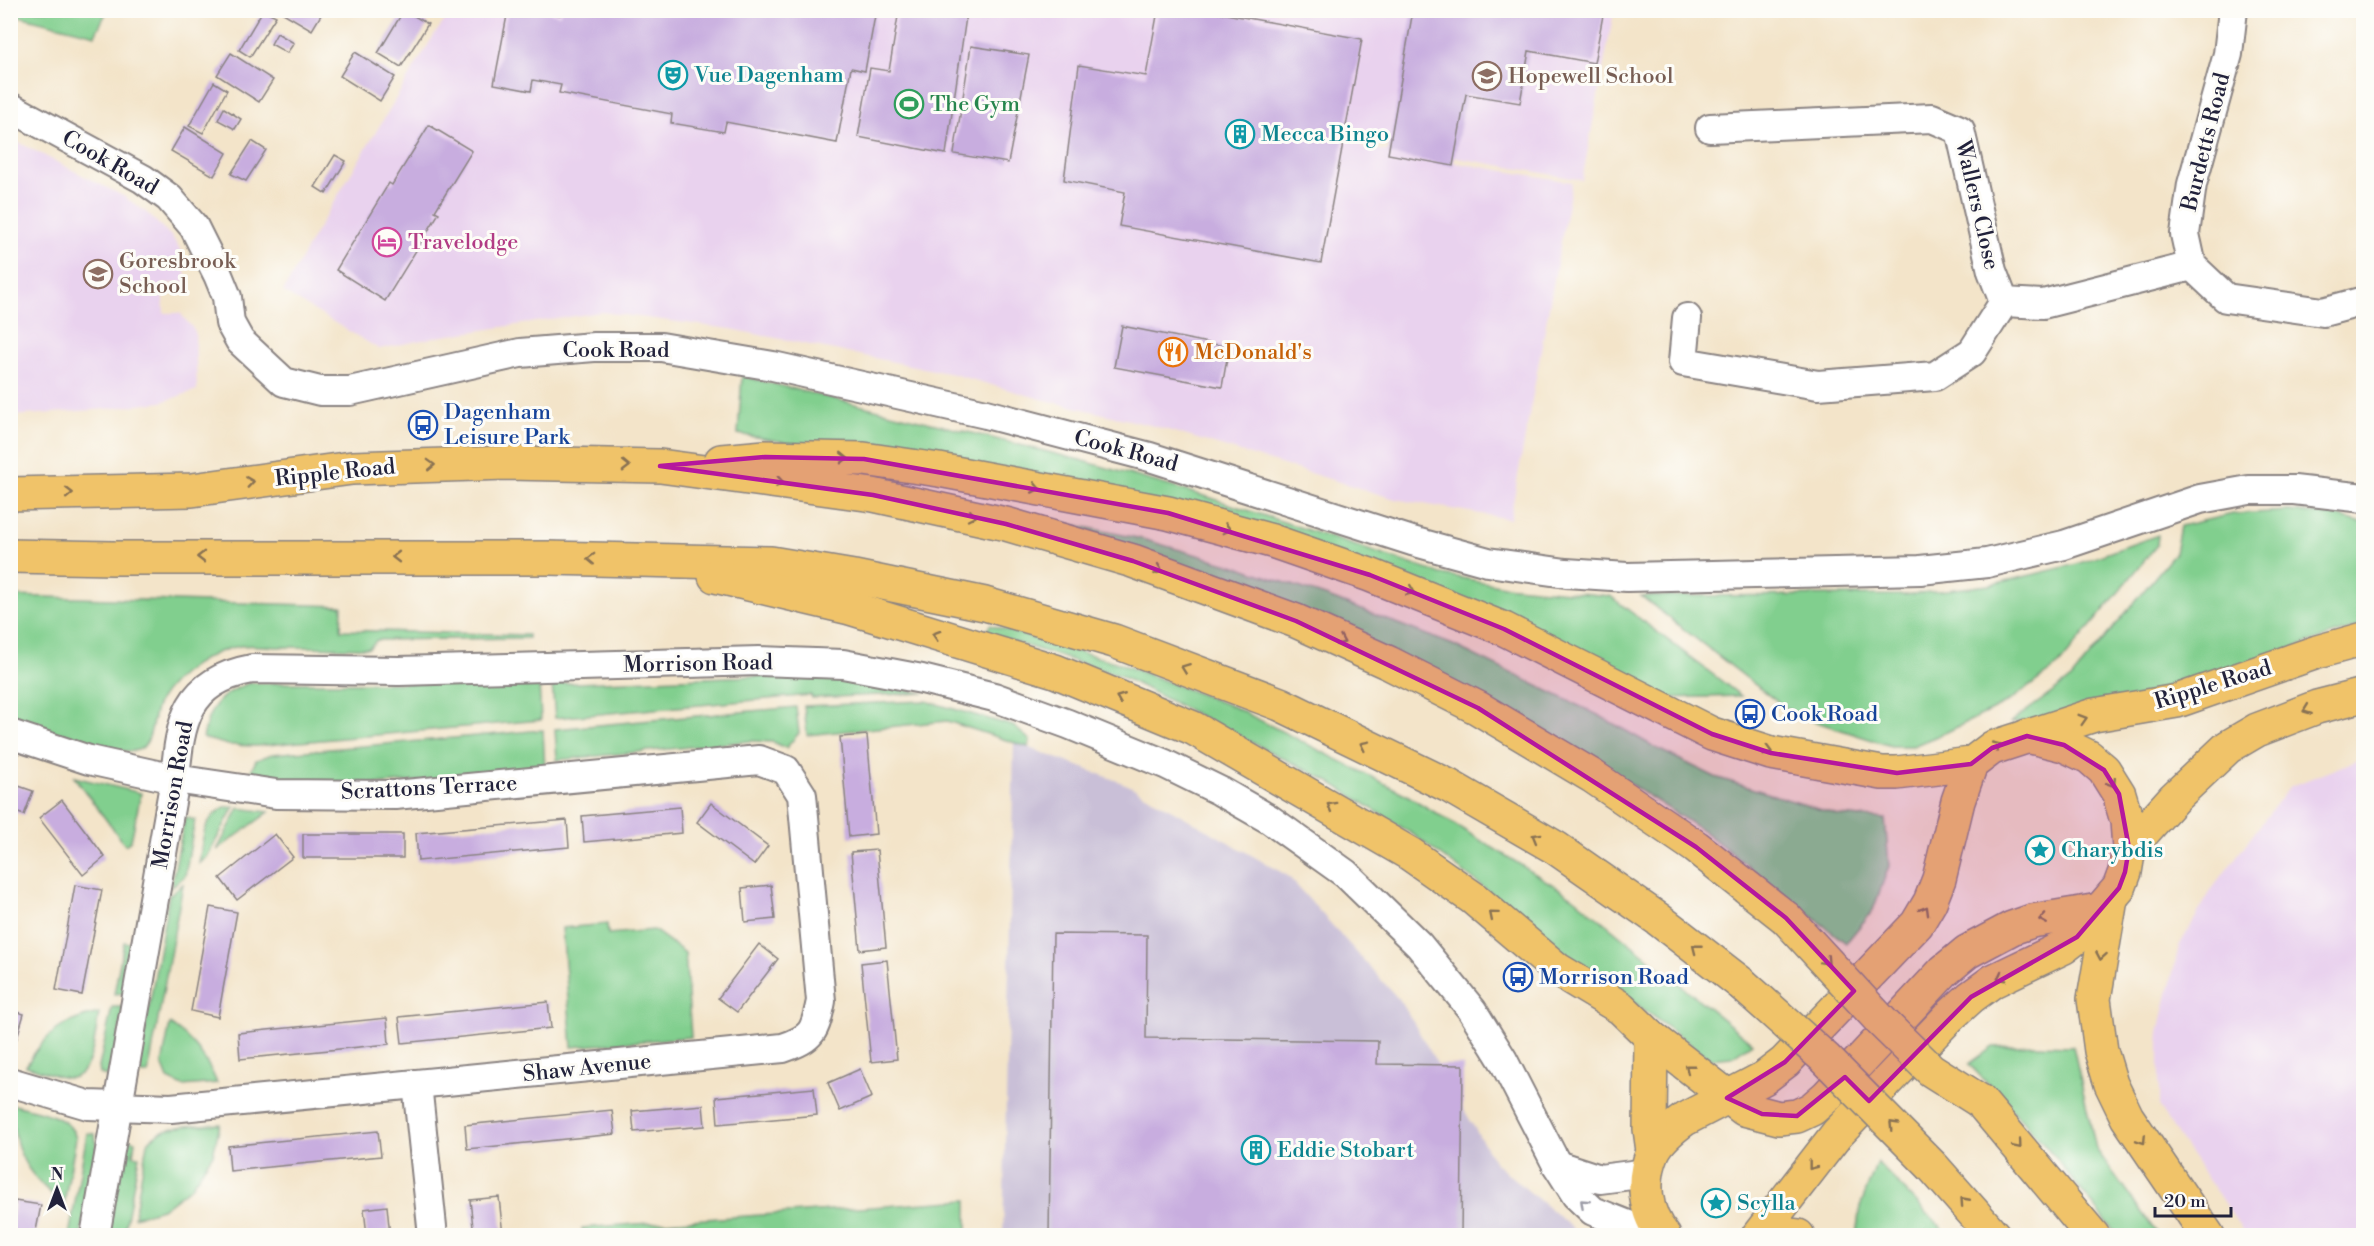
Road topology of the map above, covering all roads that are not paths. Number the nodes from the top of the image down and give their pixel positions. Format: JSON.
{"nodes":[{"id":1,"x":2233,"y":10,"type":"edge"},
{"id":2,"x":10,"y":107,"type":"edge"},
{"id":3,"x":1710,"y":128,"type":"dead end"},
{"id":4,"x":2192,"y":266,"type":"junction"},
{"id":5,"x":2364,"y":301,"type":"edge"},
{"id":6,"x":2004,"y":302,"type":"junction"},
{"id":7,"x":1687,"y":318,"type":"dead end"},
{"id":8,"x":660,"y":466,"type":"junction"},
{"id":9,"x":10,"y":494,"type":"edge"},
{"id":10,"x":2364,"y":498,"type":"edge"},
{"id":11,"x":10,"y":556,"type":"edge"},
{"id":12,"x":649,"y":561,"type":"junction"},
{"id":13,"x":2364,"y":628,"type":"edge"},
{"id":14,"x":2364,"y":639,"type":"edge"},
{"id":15,"x":2318,"y":652,"type":"junction"},
{"id":16,"x":2364,"y":695,"type":"edge"},
{"id":17,"x":10,"y":734,"type":"edge"},
{"id":18,"x":2027,"y":736,"type":"junction"},
{"id":19,"x":1971,"y":764,"type":"junction"},
{"id":20,"x":175,"y":779,"type":"junction"},
{"id":21,"x":802,"y":795,"type":"joint"},
{"id":22,"x":2129,"y":848,"type":"junction"},
{"id":23,"x":2106,"y":904,"type":"junction"},
{"id":24,"x":1651,"y":1037,"type":"junction"},
{"id":25,"x":10,"y":1082,"type":"edge"},
{"id":26,"x":417,"y":1084,"type":"junction"},
{"id":27,"x":1727,"y":1098,"type":"junction"},
{"id":28,"x":118,"y":1107,"type":"junction"},
{"id":29,"x":1650,"y":1162,"type":"junction"},
{"id":30,"x":1557,"y":1165,"type":"junction"},
{"id":31,"x":1760,"y":1234,"type":"edge"},
{"id":32,"x":95,"y":1236,"type":"edge"},
{"id":33,"x":433,"y":1236,"type":"edge"},
{"id":34,"x":1656,"y":1236,"type":"edge"},
{"id":35,"x":1664,"y":1236,"type":"edge"},
{"id":36,"x":1798,"y":1236,"type":"edge"},
{"id":37,"x":1994,"y":1236,"type":"edge"},
{"id":38,"x":2093,"y":1236,"type":"edge"},
{"id":39,"x":2208,"y":1236,"type":"edge"}],
"edges":[{"from":1,"to":4,"type":"street","name":"Burdetts Road"},
{"from":2,"to":10,"type":"street","name":"Cook Road"},
{"from":3,"to":6,"type":"street","name":"Wallers Close"},
{"from":4,"to":5,"type":"street"},
{"from":4,"to":6,"type":"street"},
{"from":6,"to":7,"type":"street"},
{"from":9,"to":8,"type":"main road","name":"Ripple Road","one_way":true},
{"from":8,"to":19,"type":"main road","one_way":true},
{"from":8,"to":38,"type":"main road","one_way":true,"bridge":true},
{"from":12,"to":11,"type":"main road","one_way":true},
{"from":24,"to":12,"type":"main road","one_way":true},
{"from":37,"to":12,"type":"main road","one_way":true,"bridge":true},
{"from":13,"to":15,"type":"street"},
{"from":14,"to":15,"type":"main road","name":"Ripple Road"},
{"from":18,"to":15,"type":"main road","name":"Ripple Road","one_way":true},
{"from":16,"to":22,"type":"main road","one_way":true},
{"from":17,"to":20,"type":"street","name":"Scrattons Terrace"},
{"from":19,"to":18,"type":"main road","name":"Ripple Road","one_way":true},
{"from":18,"to":22,"type":"main road","one_way":true},
{"from":27,"to":19,"type":"main road","one_way":true},
{"from":20,"to":21,"type":"street","name":"Scrattons Terrace"},
{"from":20,"to":28,"type":"street","name":"Morrison Road"},
{"from":20,"to":30,"type":"street","name":"Morrison Road"},
{"from":21,"to":26,"type":"street","name":"Shaw Avenue"},
{"from":22,"to":23,"type":"main road"},
{"from":23,"to":27,"type":"main road","one_way":true},
{"from":23,"to":31,"type":"main road","one_way":true},
{"from":23,"to":39,"type":"main road","one_way":true},
{"from":27,"to":24,"type":"main road","one_way":true},
{"from":24,"to":29,"type":"main road"},
{"from":25,"to":28,"type":"street","name":"Shaw Avenue"},
{"from":26,"to":28,"type":"street","name":"Shaw Avenue"},
{"from":26,"to":33,"type":"street"},
{"from":27,"to":29,"type":"main road"},
{"from":28,"to":32,"type":"street","name":"Morrison Road"},
{"from":29,"to":30,"type":"street"},
{"from":29,"to":35,"type":"main road"},
{"from":34,"to":30,"type":"street","name":"Morrison Road","one_way":true},
{"from":31,"to":36,"type":"main road"}]}
